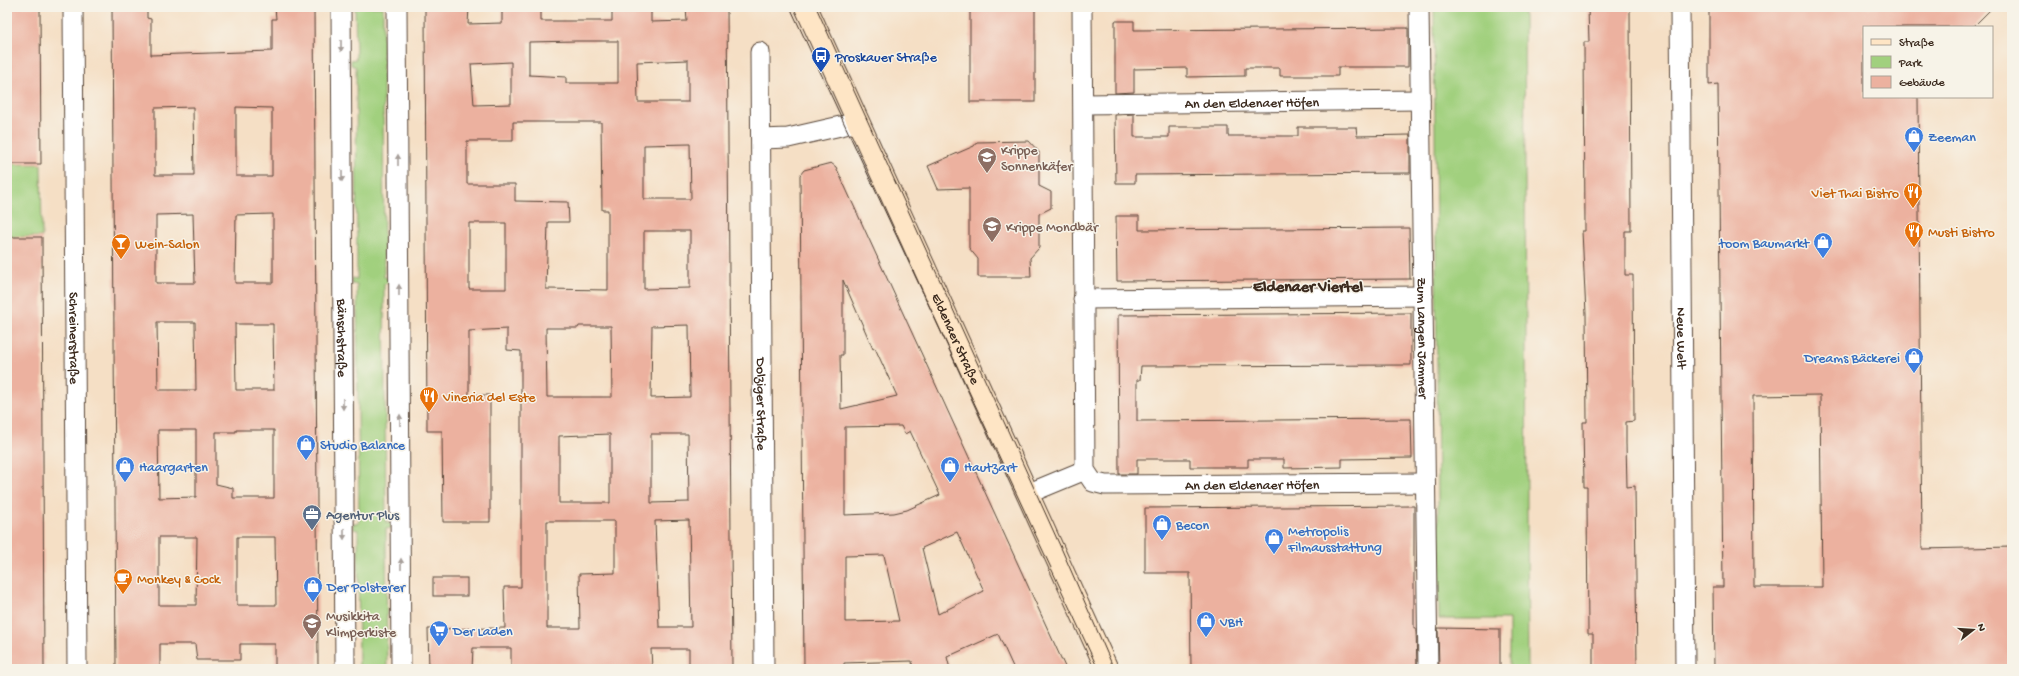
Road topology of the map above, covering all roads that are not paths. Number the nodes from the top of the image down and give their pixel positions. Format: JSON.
{"nodes":[{"id":1,"x":73,"y":7,"type":"edge"},
{"id":2,"x":341,"y":7,"type":"edge"},
{"id":3,"x":397,"y":7,"type":"edge"},
{"id":4,"x":806,"y":7,"type":"edge"},
{"id":5,"x":1082,"y":7,"type":"edge"},
{"id":6,"x":1419,"y":7,"type":"edge"},
{"id":7,"x":1680,"y":7,"type":"edge"},
{"id":8,"x":760,"y":52,"type":"dead end"},
{"id":9,"x":1420,"y":100,"type":"junction"},
{"id":10,"x":1084,"y":104,"type":"junction"},
{"id":11,"x":858,"y":122,"type":"junction"},
{"id":12,"x":762,"y":139,"type":"junction"},
{"id":13,"x":1423,"y":296,"type":"junction"},
{"id":14,"x":1083,"y":299,"type":"junction"},
{"id":15,"x":1085,"y":470,"type":"junction"},
{"id":16,"x":1425,"y":483,"type":"junction"},
{"id":17,"x":1027,"y":494,"type":"junction"},
{"id":18,"x":76,"y":669,"type":"edge"},
{"id":19,"x":345,"y":669,"type":"edge"},
{"id":20,"x":401,"y":669,"type":"edge"},
{"id":21,"x":764,"y":669,"type":"edge"},
{"id":22,"x":1107,"y":669,"type":"edge"},
{"id":23,"x":1428,"y":669,"type":"edge"},
{"id":24,"x":1685,"y":669,"type":"edge"}],
"edges":[{"from":1,"to":18,"type":"street","name":"Schreinerstraße"},
{"from":2,"to":19,"type":"street","name":"Bänschstraße","one_way":true},
{"from":20,"to":3,"type":"street","one_way":true},
{"from":4,"to":11,"type":"street","name":"Eldenaer Straße"},
{"from":5,"to":10,"type":"street"},
{"from":6,"to":9,"type":"street","name":"Zum Langen Jammer"},
{"from":7,"to":24,"type":"street","name":"Neue Welt"},
{"from":8,"to":12,"type":"street","name":"Dolziger Straße"},
{"from":9,"to":10,"type":"street","name":"An den Eldenaer Höfen"},
{"from":9,"to":13,"type":"street","name":"Zum Langen Jammer"},
{"from":10,"to":14,"type":"street"},
{"from":11,"to":12,"type":"street"},
{"from":11,"to":17,"type":"street","name":"Eldenaer Straße"},
{"from":12,"to":21,"type":"street","name":"Dolziger Straße"},
{"from":13,"to":14,"type":"street"},
{"from":13,"to":16,"type":"street","name":"Zum Langen Jammer"},
{"from":14,"to":15,"type":"street"},
{"from":15,"to":16,"type":"street","name":"An den Eldenaer Höfen"},
{"from":15,"to":17,"type":"street"},
{"from":16,"to":23,"type":"street","name":"Zum Langen Jammer"},
{"from":17,"to":22,"type":"street","name":"Eldenaer Straße"}]}
